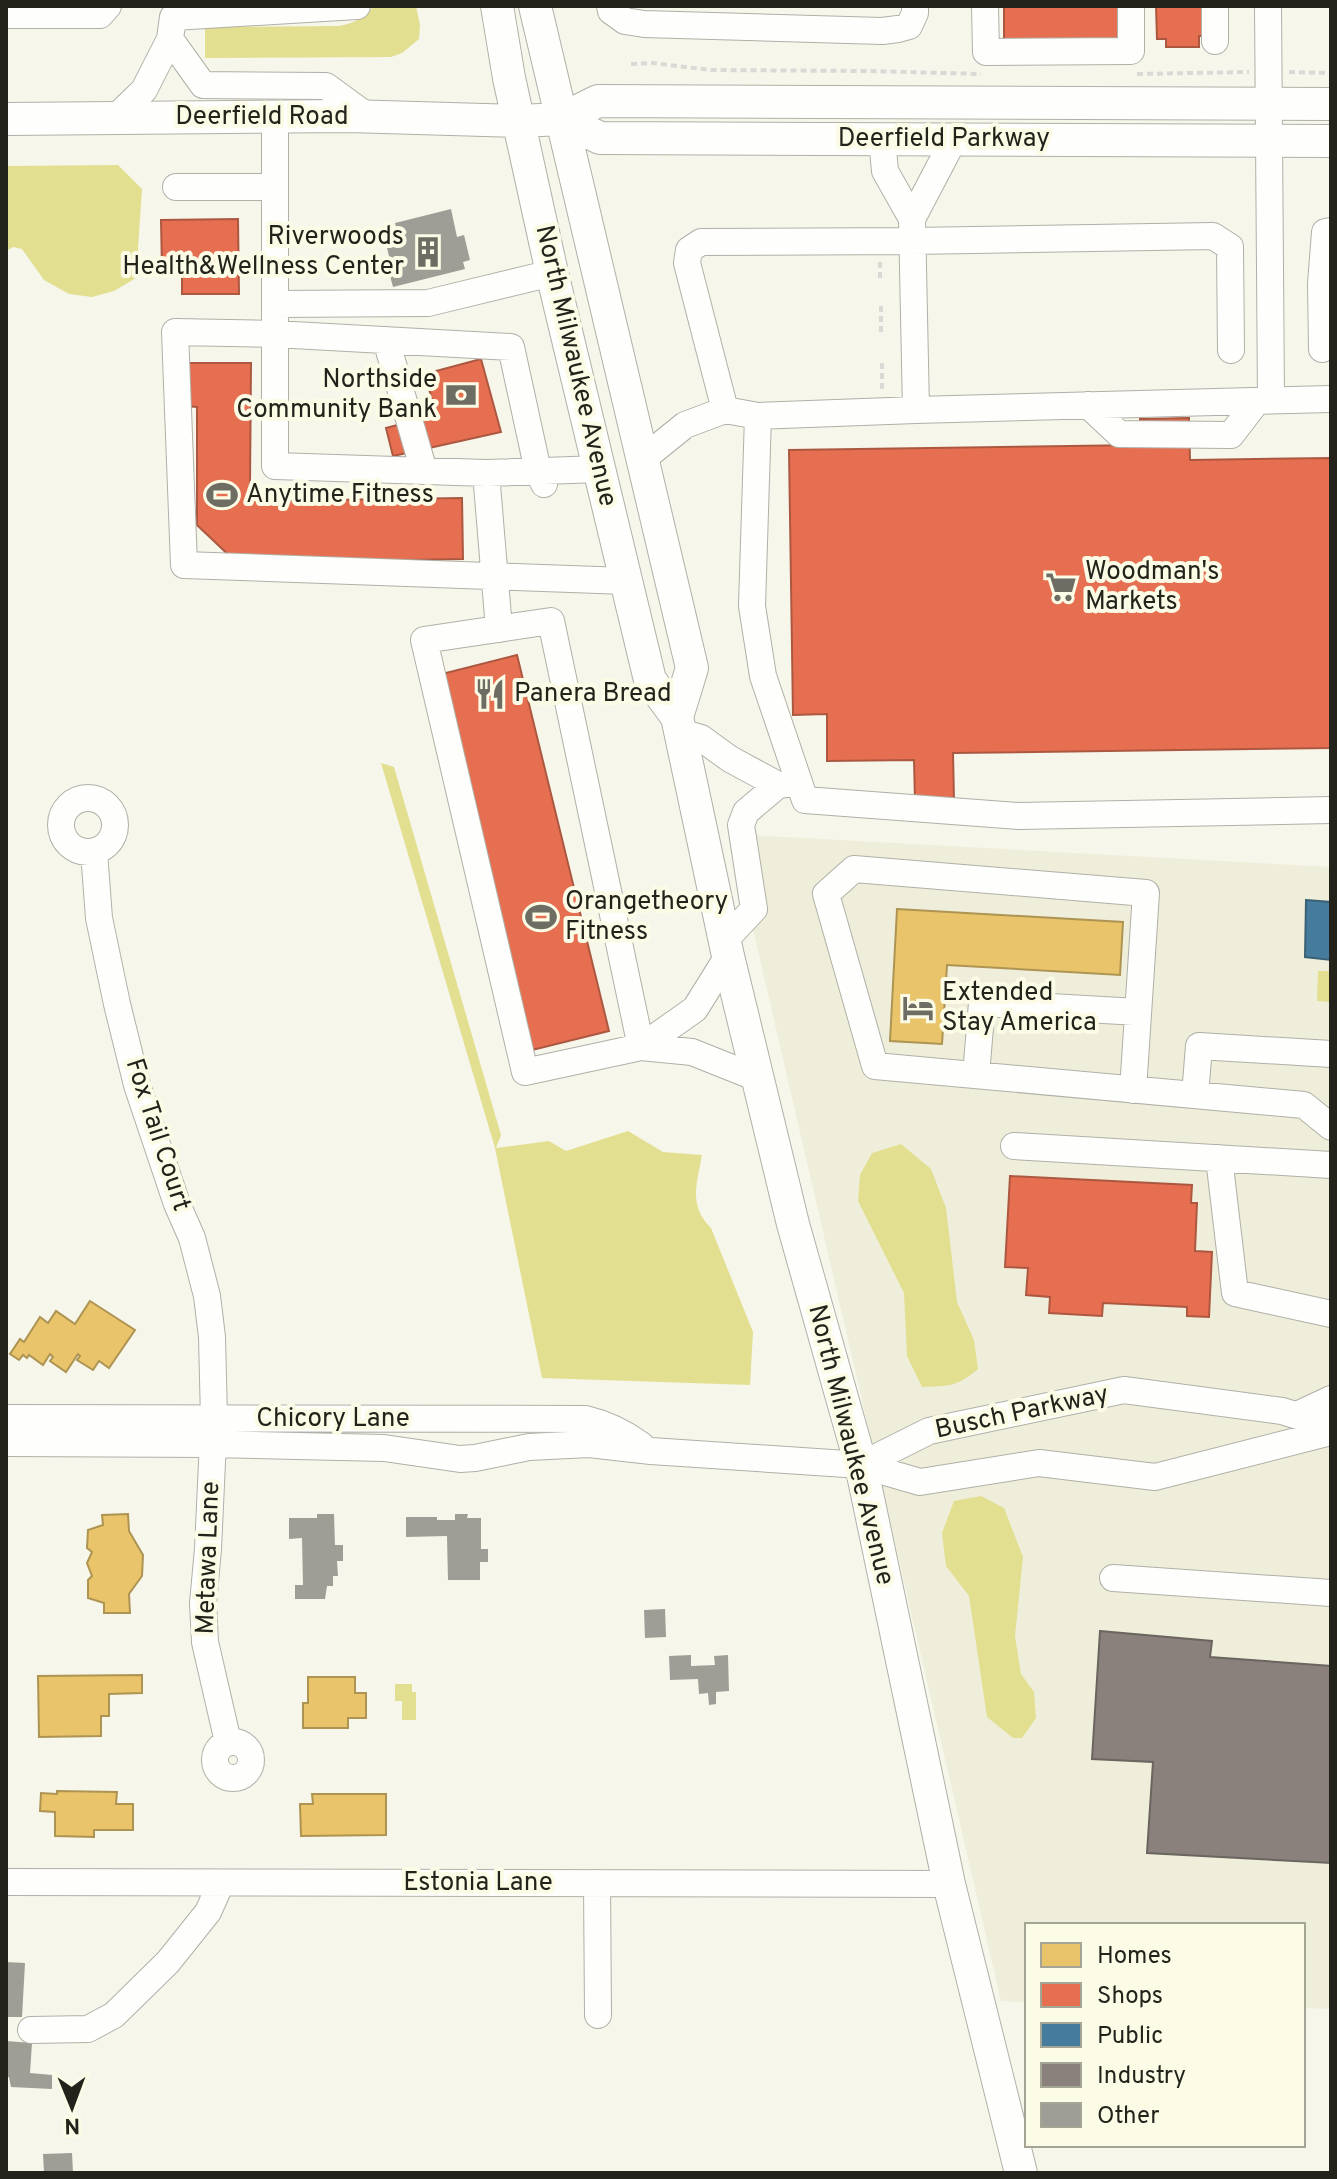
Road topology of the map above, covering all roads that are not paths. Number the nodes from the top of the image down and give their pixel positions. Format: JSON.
{"nodes":[{"id":1,"x":108,"y":6,"type":"edge"},
{"id":2,"x":357,"y":6,"type":"edge"},
{"id":3,"x":497,"y":6,"type":"edge"},
{"id":4,"x":535,"y":6,"type":"edge"},
{"id":5,"x":610,"y":6,"type":"edge"},
{"id":6,"x":915,"y":6,"type":"edge"},
{"id":7,"x":985,"y":6,"type":"edge"},
{"id":8,"x":1131,"y":6,"type":"edge"},
{"id":9,"x":1215,"y":6,"type":"edge"},
{"id":10,"x":1268,"y":6,"type":"edge"},
{"id":11,"x":291,"y":7,"type":"edge"},
{"id":12,"x":6,"y":15,"type":"edge"},
{"id":13,"x":170,"y":39,"type":"junction"},
{"id":14,"x":1215,"y":41,"type":"dead end"},
{"id":15,"x":1268,"y":104,"type":"junction"},
{"id":16,"x":1331,"y":104,"type":"edge"},
{"id":17,"x":367,"y":116,"type":"junction"},
{"id":18,"x":275,"y":117,"type":"junction"},
{"id":19,"x":115,"y":118,"type":"junction"},
{"id":20,"x":6,"y":119,"type":"edge"},
{"id":21,"x":562,"y":119,"type":"junction"},
{"id":22,"x":519,"y":121,"type":"junction"},
{"id":23,"x":882,"y":139,"type":"junction"},
{"id":24,"x":954,"y":139,"type":"junction"},
{"id":25,"x":1269,"y":141,"type":"junction"},
{"id":26,"x":1331,"y":141,"type":"edge"},
{"id":27,"x":176,"y":187,"type":"dead end"},
{"id":28,"x":275,"y":187,"type":"junction"},
{"id":29,"x":912,"y":230,"type":"junction"},
{"id":30,"x":1331,"y":231,"type":"edge"},
{"id":31,"x":552,"y":273,"type":"junction"},
{"id":32,"x":275,"y":304,"type":"junction"},
{"id":33,"x":275,"y":334,"type":"junction"},
{"id":34,"x":386,"y":340,"type":"junction"},
{"id":35,"x":1322,"y":349,"type":"dead end"},
{"id":36,"x":1231,"y":350,"type":"dead end"},
{"id":37,"x":1331,"y":399,"type":"edge"},
{"id":38,"x":1264,"y":400,"type":"junction"},
{"id":39,"x":725,"y":410,"type":"junction"},
{"id":40,"x":916,"y":410,"type":"junction"},
{"id":41,"x":758,"y":416,"type":"junction"},
{"id":42,"x":643,"y":459,"type":"junction"},
{"id":43,"x":600,"y":469,"type":"junction"},
{"id":44,"x":424,"y":471,"type":"junction"},
{"id":45,"x":486,"y":473,"type":"junction"},
{"id":46,"x":541,"y":477,"type":"junction"},
{"id":47,"x":493,"y":576,"type":"junction"},
{"id":48,"x":626,"y":581,"type":"junction"},
{"id":49,"x":499,"y":629,"type":"junction"},
{"id":50,"x":678,"y":725,"type":"junction"},
{"id":51,"x":788,"y":783,"type":"junction"},
{"id":52,"x":1331,"y":810,"type":"edge"},
{"id":53,"x":94,"y":852,"type":"dead end"},
{"id":54,"x":727,"y":948,"type":"junction"},
{"id":55,"x":1138,"y":1012,"type":"junction"},
{"id":56,"x":641,"y":1047,"type":"junction"},
{"id":57,"x":1331,"y":1054,"type":"edge"},
{"id":58,"x":976,"y":1075,"type":"junction"},
{"id":59,"x":757,"y":1078,"type":"junction"},
{"id":60,"x":1133,"y":1090,"type":"junction"},
{"id":61,"x":1195,"y":1095,"type":"junction"},
{"id":62,"x":1331,"y":1127,"type":"edge"},
{"id":63,"x":1014,"y":1146,"type":"dead end"},
{"id":64,"x":1219,"y":1158,"type":"junction"},
{"id":65,"x":1331,"y":1165,"type":"edge"},
{"id":66,"x":1331,"y":1314,"type":"edge"},
{"id":67,"x":1331,"y":1399,"type":"edge"},
{"id":68,"x":1297,"y":1415,"type":"junction"},
{"id":69,"x":6,"y":1418,"type":"edge"},
{"id":70,"x":495,"y":1419,"type":"junction"},
{"id":71,"x":1331,"y":1429,"type":"edge"},
{"id":72,"x":213,"y":1431,"type":"junction"},
{"id":73,"x":6,"y":1443,"type":"edge"},
{"id":74,"x":651,"y":1451,"type":"junction"},
{"id":75,"x":495,"y":1454,"type":"junction"},
{"id":76,"x":861,"y":1465,"type":"junction"},
{"id":77,"x":1113,"y":1578,"type":"dead end"},
{"id":78,"x":1331,"y":1593,"type":"edge"},
{"id":79,"x":228,"y":1742,"type":"dead end"},
{"id":80,"x":6,"y":1882,"type":"edge"},
{"id":81,"x":221,"y":1883,"type":"junction"},
{"id":82,"x":597,"y":1883,"type":"junction"},
{"id":83,"x":949,"y":1884,"type":"junction"},
{"id":84,"x":598,"y":2015,"type":"dead end"},
{"id":85,"x":31,"y":2030,"type":"dead end"},
{"id":86,"x":1021,"y":2173,"type":"edge"}],
"edges":[{"from":1,"to":12,"type":"street"},
{"from":2,"to":11,"type":"street"},
{"from":3,"to":22,"type":"main road","name":"North Milwaukee Avenue"},
{"from":4,"to":21,"type":"main road","name":"North Milwaukee Avenue"},
{"from":5,"to":6,"type":"street"},
{"from":7,"to":8,"type":"street"},
{"from":9,"to":14,"type":"street"},
{"from":10,"to":15,"type":"street"},
{"from":11,"to":13,"type":"street"},
{"from":13,"to":17,"type":"street"},
{"from":13,"to":19,"type":"street"},
{"from":15,"to":16,"type":"main road","name":"Deerfield Parkway"},
{"from":15,"to":21,"type":"main road","name":"Deerfield Parkway"},
{"from":15,"to":25,"type":"street"},
{"from":17,"to":18,"type":"main road","name":"Deerfield Road"},
{"from":17,"to":22,"type":"main road","name":"Deerfield Road"},
{"from":18,"to":19,"type":"main road","name":"Deerfield Road"},
{"from":18,"to":28,"type":"street"},
{"from":19,"to":20,"type":"main road","name":"Deerfield Road"},
{"from":21,"to":22,"type":"main road","name":"Deerfield Parkway"},
{"from":21,"to":23,"type":"main road","name":"Deerfield Parkway"},
{"from":21,"to":42,"type":"main road","name":"North Milwaukee Avenue"},
{"from":22,"to":31,"type":"main road","name":"North Milwaukee Avenue"},
{"from":23,"to":24,"type":"main road","name":"Deerfield Parkway"},
{"from":23,"to":29,"type":"street"},
{"from":24,"to":25,"type":"main road","name":"Deerfield Parkway"},
{"from":24,"to":29,"type":"street"},
{"from":25,"to":26,"type":"main road","name":"Deerfield Parkway"},
{"from":25,"to":38,"type":"street"},
{"from":27,"to":28,"type":"street"},
{"from":28,"to":32,"type":"street"},
{"from":29,"to":36,"type":"street"},
{"from":29,"to":39,"type":"street"},
{"from":29,"to":40,"type":"street"},
{"from":30,"to":35,"type":"street"},
{"from":31,"to":32,"type":"street"},
{"from":31,"to":43,"type":"main road","name":"North Milwaukee Avenue"},
{"from":32,"to":33,"type":"street"},
{"from":33,"to":34,"type":"street"},
{"from":33,"to":44,"type":"street"},
{"from":33,"to":47,"type":"street"},
{"from":34,"to":44,"type":"street"},
{"from":34,"to":46,"type":"street"},
{"from":37,"to":38,"type":"street"},
{"from":38,"to":40,"type":"street"},
{"from":39,"to":41,"type":"street"},
{"from":39,"to":42,"type":"street"},
{"from":40,"to":41,"type":"street"},
{"from":41,"to":51,"type":"street"},
{"from":42,"to":50,"type":"main road","name":"North Milwaukee Avenue"},
{"from":43,"to":46,"type":"street"},
{"from":43,"to":48,"type":"main road","name":"North Milwaukee Avenue"},
{"from":44,"to":45,"type":"street"},
{"from":45,"to":46,"type":"street"},
{"from":45,"to":47,"type":"street"},
{"from":47,"to":48,"type":"street"},
{"from":47,"to":49,"type":"street"},
{"from":48,"to":50,"type":"main road","name":"North Milwaukee Avenue"},
{"from":49,"to":56,"type":"street"},
{"from":49,"to":56,"type":"street"},
{"from":50,"to":51,"type":"street"},
{"from":50,"to":54,"type":"main road","name":"North Milwaukee Avenue"},
{"from":51,"to":52,"type":"street"},
{"from":51,"to":54,"type":"street"},
{"from":53,"to":72,"type":"street","name":"Fox Tail Court"},
{"from":54,"to":56,"type":"street"},
{"from":54,"to":59,"type":"main road","name":"North Milwaukee Avenue"},
{"from":55,"to":58,"type":"street"},
{"from":55,"to":58,"type":"street"},
{"from":55,"to":60,"type":"street"},
{"from":56,"to":59,"type":"street"},
{"from":57,"to":61,"type":"street"},
{"from":58,"to":60,"type":"street"},
{"from":59,"to":76,"type":"main road","name":"North Milwaukee Avenue"},
{"from":60,"to":61,"type":"street"},
{"from":61,"to":62,"type":"street"},
{"from":63,"to":64,"type":"street"},
{"from":64,"to":65,"type":"street"},
{"from":64,"to":66,"type":"street"},
{"from":67,"to":68,"type":"street"},
{"from":68,"to":71,"type":"street","name":"Busch Parkway"},
{"from":68,"to":76,"type":"street","name":"Busch Parkway"},
{"from":69,"to":72,"type":"street","name":"Chicory Lane"},
{"from":70,"to":72,"type":"street","name":"Chicory Lane"},
{"from":70,"to":74,"type":"street","name":"Chicory Lane"},
{"from":70,"to":75,"type":"street"},
{"from":71,"to":76,"type":"street","name":"Busch Parkway"},
{"from":72,"to":73,"type":"street","name":"Chicory Lane"},
{"from":72,"to":75,"type":"street","name":"Chicory Lane"},
{"from":72,"to":79,"type":"street","name":"Metawa Lane"},
{"from":74,"to":75,"type":"street","name":"Chicory Lane"},
{"from":74,"to":76,"type":"street","name":"Chicory Lane"},
{"from":76,"to":83,"type":"main road","name":"North Milwaukee Avenue"},
{"from":77,"to":78,"type":"street"},
{"from":80,"to":81,"type":"street","name":"Estonia Lane"},
{"from":81,"to":82,"type":"street","name":"Estonia Lane"},
{"from":81,"to":85,"type":"street"},
{"from":82,"to":83,"type":"street","name":"Estonia Lane"},
{"from":82,"to":84,"type":"street"},
{"from":83,"to":86,"type":"main road","name":"North Milwaukee Avenue"}]}
